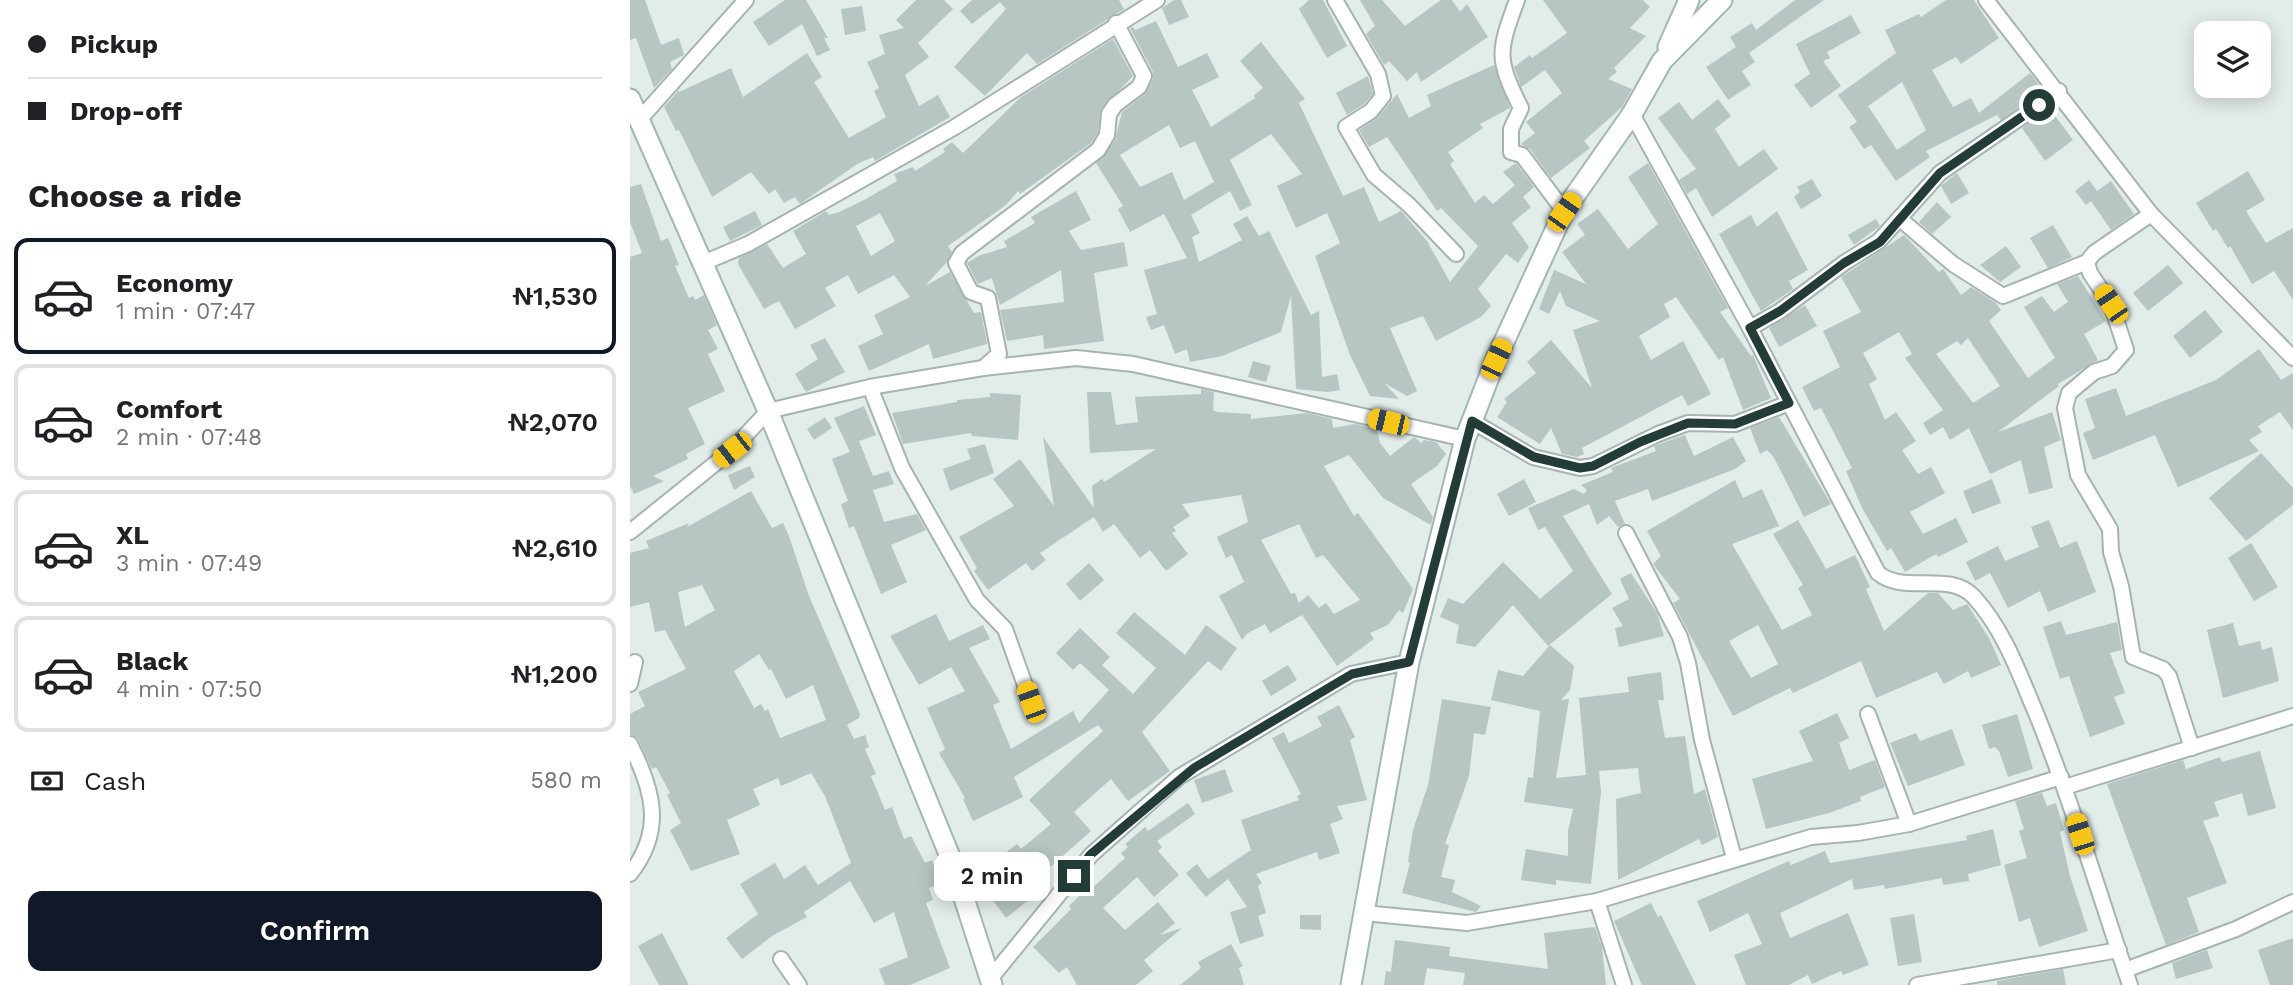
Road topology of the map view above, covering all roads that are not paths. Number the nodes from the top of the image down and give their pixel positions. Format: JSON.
{"nodes":[{"id":1,"x":746,"y":0,"type":"edge"},
{"id":2,"x":1157,"y":0,"type":"edge"},
{"id":3,"x":1335,"y":0,"type":"edge"},
{"id":4,"x":1517,"y":0,"type":"edge"},
{"id":5,"x":1689,"y":0,"type":"edge"},
{"id":6,"x":1722,"y":0,"type":"edge"},
{"id":7,"x":1986,"y":0,"type":"edge"},
{"id":8,"x":1116,"y":23,"type":"junction"},
{"id":9,"x":1662,"y":61,"type":"junction"},
{"id":10,"x":2059,"y":91,"type":"junction"},
{"id":11,"x":630,"y":99,"type":"edge"},
{"id":12,"x":1632,"y":114,"type":"junction"},
{"id":13,"x":639,"y":120,"type":"junction"},
{"id":14,"x":1564,"y":212,"type":"junction"},
{"id":15,"x":2151,"y":214,"type":"junction"},
{"id":16,"x":1900,"y":219,"type":"junction"},
{"id":17,"x":1456,"y":254,"type":"dead end"},
{"id":18,"x":2087,"y":262,"type":"junction"},
{"id":19,"x":703,"y":263,"type":"junction"},
{"id":20,"x":1750,"y":328,"type":"junction"},
{"id":21,"x":2293,"y":358,"type":"edge"},
{"id":22,"x":983,"y":368,"type":"junction"},
{"id":23,"x":870,"y":387,"type":"junction"},
{"id":24,"x":1789,"y":403,"type":"junction"},
{"id":25,"x":768,"y":411,"type":"junction"},
{"id":26,"x":1468,"y":430,"type":"junction"},
{"id":27,"x":630,"y":532,"type":"edge"},
{"id":28,"x":1626,"y":533,"type":"dead end"},
{"id":29,"x":635,"y":662,"type":"dead end"},
{"id":30,"x":1409,"y":662,"type":"junction"},
{"id":31,"x":630,"y":684,"type":"edge"},
{"id":32,"x":1031,"y":702,"type":"dead end"},
{"id":33,"x":1868,"y":714,"type":"dead end"},
{"id":34,"x":2293,"y":716,"type":"edge"},
{"id":35,"x":630,"y":744,"type":"edge"},
{"id":36,"x":2192,"y":748,"type":"junction"},
{"id":37,"x":2063,"y":782,"type":"junction"},
{"id":38,"x":1909,"y":824,"type":"junction"},
{"id":39,"x":1734,"y":858,"type":"junction"},
{"id":40,"x":630,"y":874,"type":"edge"},
{"id":41,"x":1597,"y":901,"type":"junction"},
{"id":42,"x":2293,"y":902,"type":"edge"},
{"id":43,"x":1364,"y":914,"type":"junction"},
{"id":44,"x":2119,"y":950,"type":"junction"},
{"id":45,"x":781,"y":959,"type":"dead end"},
{"id":46,"x":2125,"y":970,"type":"junction"},
{"id":47,"x":991,"y":982,"type":"edge"},
{"id":48,"x":799,"y":985,"type":"edge"},
{"id":49,"x":1352,"y":985,"type":"edge"},
{"id":50,"x":1625,"y":985,"type":"edge"},
{"id":51,"x":1917,"y":985,"type":"edge"},
{"id":52,"x":2130,"y":985,"type":"edge"}],
"edges":[{"from":1,"to":13,"type":"street"},
{"from":2,"to":8,"type":"street"},
{"from":3,"to":17,"type":"street"},
{"from":4,"to":14,"type":"street"},
{"from":5,"to":9,"type":"main road"},
{"from":6,"to":9,"type":"main road"},
{"from":7,"to":10,"type":"street"},
{"from":8,"to":19,"type":"street"},
{"from":8,"to":22,"type":"street"},
{"from":9,"to":12,"type":"main road"},
{"from":10,"to":15,"type":"street"},
{"from":10,"to":16,"type":"street"},
{"from":11,"to":13,"type":"main road"},
{"from":12,"to":14,"type":"main road"},
{"from":12,"to":20,"type":"street"},
{"from":13,"to":19,"type":"main road"},
{"from":14,"to":26,"type":"main road"},
{"from":15,"to":18,"type":"street"},
{"from":15,"to":21,"type":"street"},
{"from":16,"to":18,"type":"street"},
{"from":16,"to":20,"type":"street"},
{"from":18,"to":36,"type":"street"},
{"from":19,"to":25,"type":"main road"},
{"from":20,"to":24,"type":"street"},
{"from":22,"to":23,"type":"street"},
{"from":22,"to":26,"type":"street"},
{"from":23,"to":25,"type":"street"},
{"from":23,"to":32,"type":"street"},
{"from":24,"to":26,"type":"street"},
{"from":24,"to":37,"type":"street"},
{"from":25,"to":27,"type":"street"},
{"from":25,"to":47,"type":"main road"},
{"from":26,"to":30,"type":"main road"},
{"from":28,"to":39,"type":"street"},
{"from":29,"to":31,"type":"street"},
{"from":30,"to":43,"type":"main road"},
{"from":30,"to":47,"type":"street"},
{"from":33,"to":38,"type":"street"},
{"from":34,"to":36,"type":"street"},
{"from":35,"to":40,"type":"street"},
{"from":36,"to":37,"type":"street"},
{"from":37,"to":38,"type":"street"},
{"from":37,"to":44,"type":"street"},
{"from":38,"to":39,"type":"street"},
{"from":39,"to":41,"type":"street"},
{"from":41,"to":43,"type":"street"},
{"from":41,"to":50,"type":"street"},
{"from":42,"to":46,"type":"street"},
{"from":43,"to":49,"type":"main road"},
{"from":44,"to":46,"type":"street"},
{"from":44,"to":51,"type":"street"},
{"from":45,"to":48,"type":"street"},
{"from":46,"to":52,"type":"street"}]}
